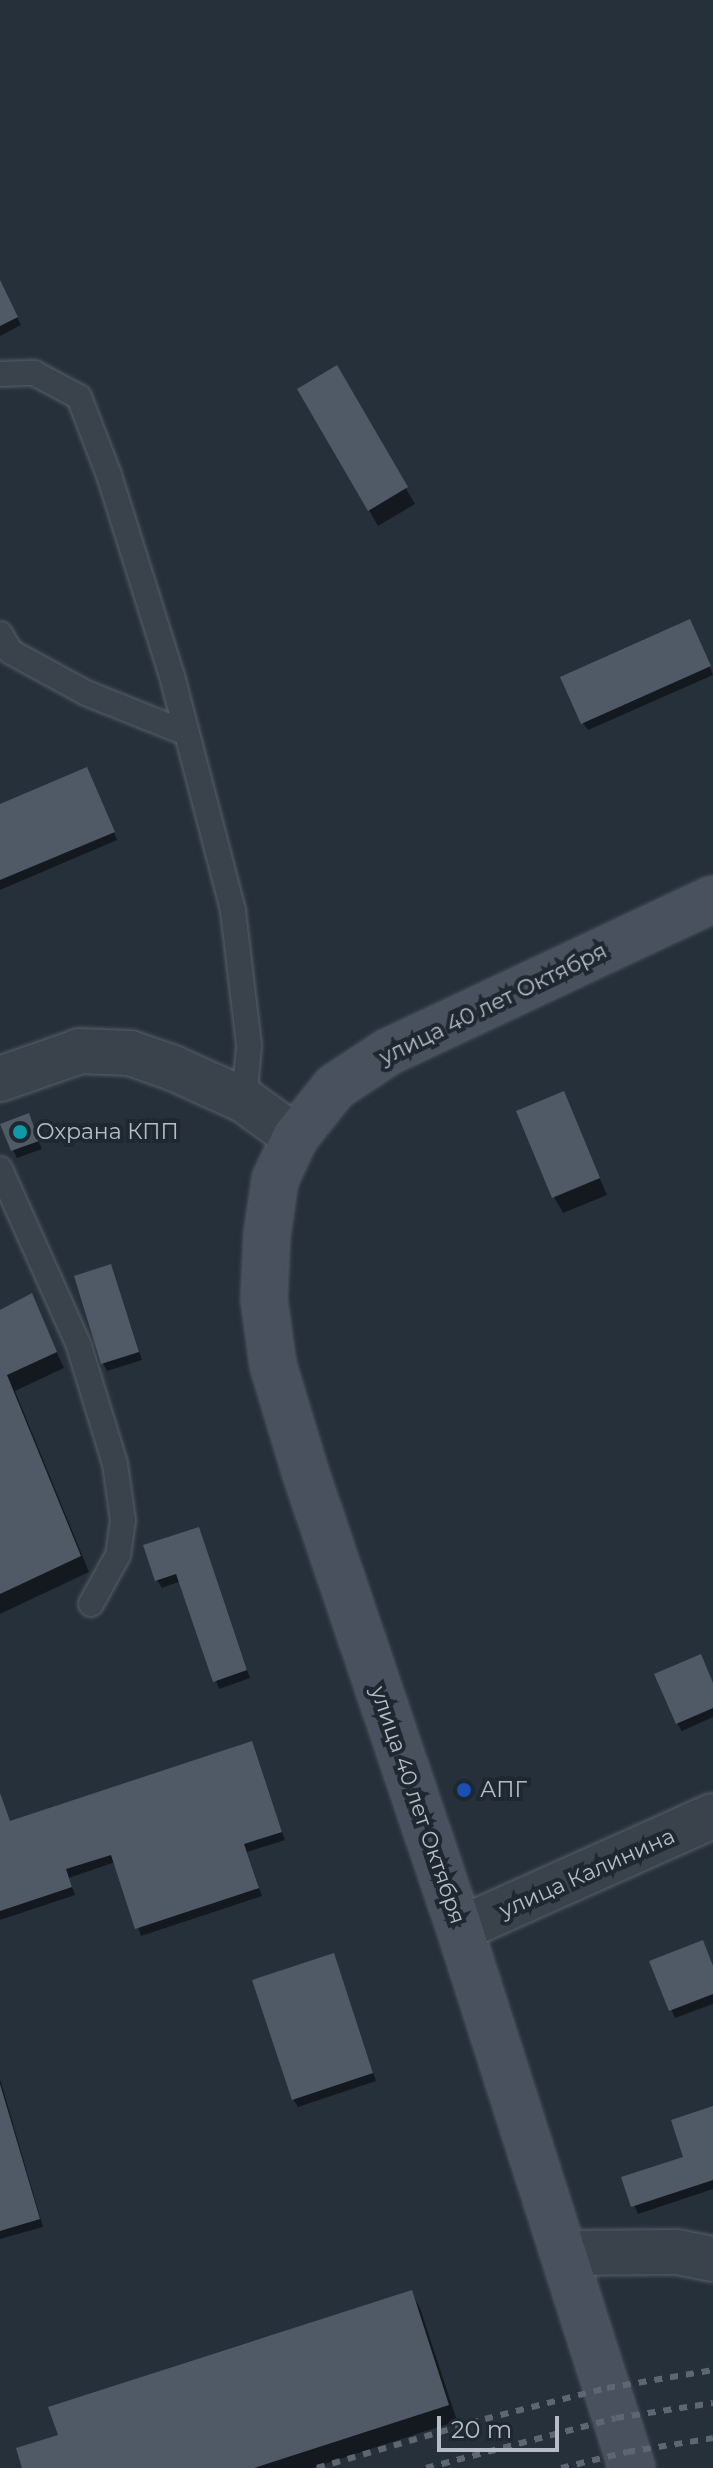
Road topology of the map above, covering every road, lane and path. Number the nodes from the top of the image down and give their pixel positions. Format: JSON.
{"nodes":[{"id":1,"x":0,"y":374,"type":"edge"},
{"id":2,"x":0,"y":634,"type":"edge"},
{"id":3,"x":186,"y":733,"type":"junction"},
{"id":4,"x":713,"y":899,"type":"edge"},
{"id":5,"x":0,"y":1079,"type":"edge"},
{"id":6,"x":244,"y":1100,"type":"junction"},
{"id":7,"x":295,"y":1137,"type":"junction"},
{"id":8,"x":0,"y":1169,"type":"edge"},
{"id":9,"x":91,"y":1604,"type":"dead end"},
{"id":10,"x":713,"y":1816,"type":"edge"},
{"id":11,"x":460,"y":1929,"type":"junction"},
{"id":12,"x":564,"y":2253,"type":"junction"},
{"id":13,"x":713,"y":2259,"type":"edge"},
{"id":14,"x":632,"y":2468,"type":"edge"}],
"edges":[{"from":1,"to":3,"type":"lane"},
{"from":2,"to":3,"type":"lane"},
{"from":3,"to":6,"type":"lane"},
{"from":4,"to":7,"type":"street","name":"улица 40 лет Октября"},
{"from":5,"to":6,"type":"street"},
{"from":6,"to":7,"type":"street"},
{"from":7,"to":11,"type":"street","name":"улица 40 лет Октября"},
{"from":8,"to":9,"type":"lane"},
{"from":10,"to":11,"type":"street","name":"улица Калинина"},
{"from":11,"to":12,"type":"street","name":"улица 40 лет Октября"},
{"from":12,"to":13,"type":"street"},
{"from":12,"to":14,"type":"street","name":"улица 40 лет Октября"}]}
